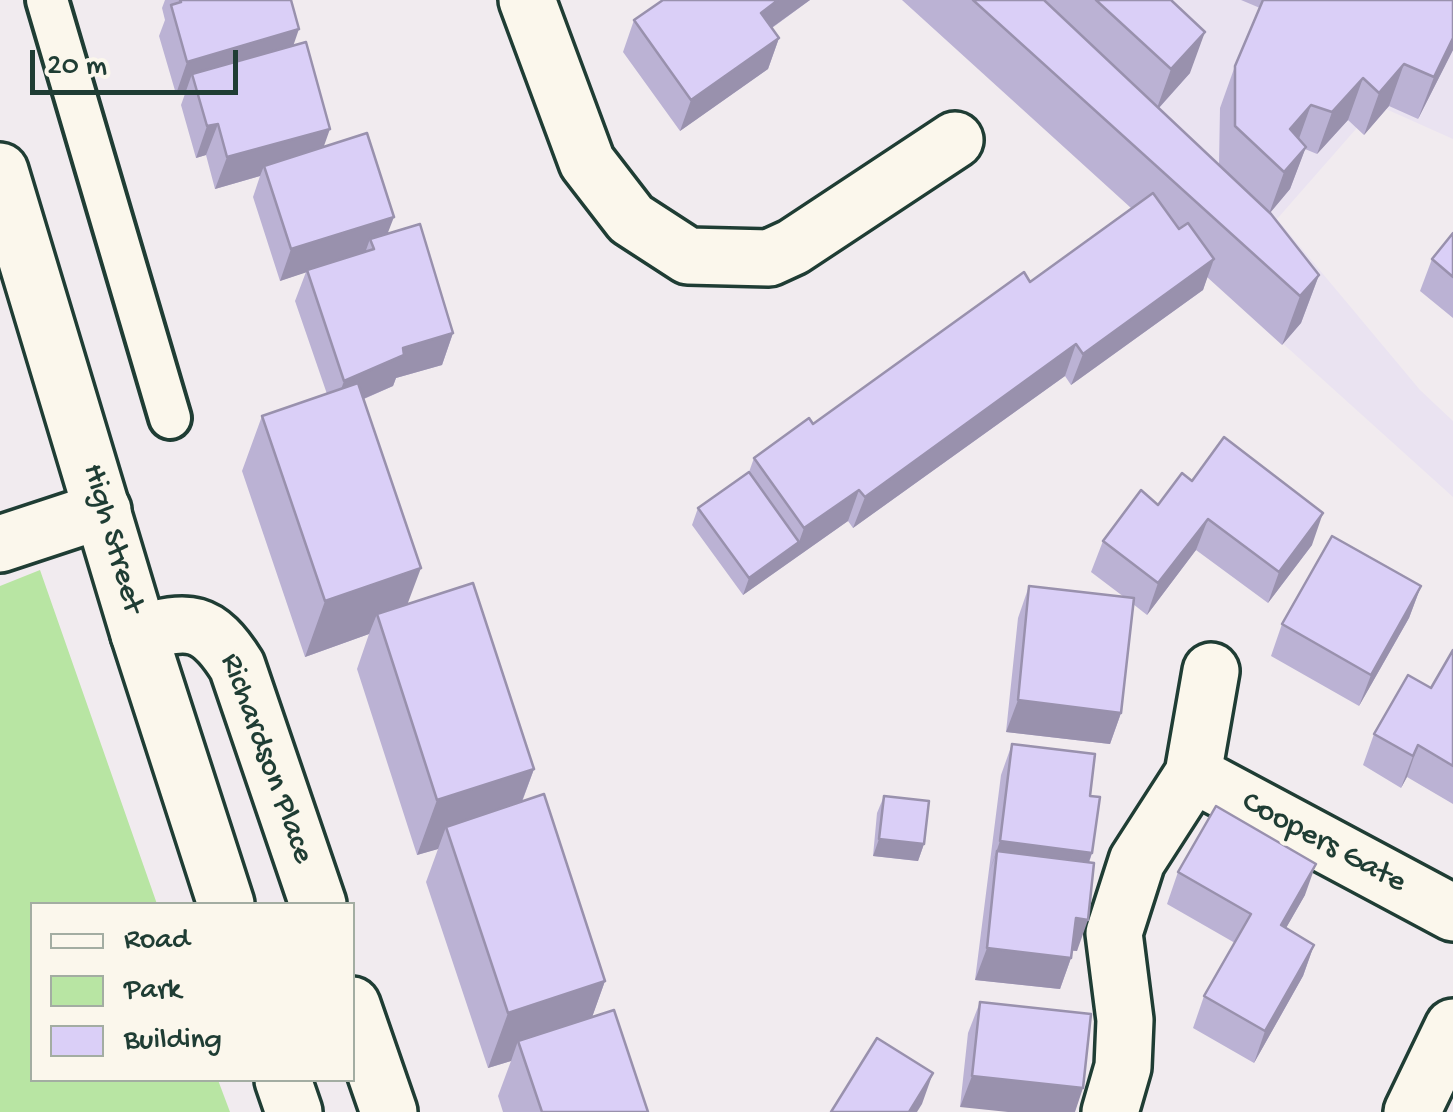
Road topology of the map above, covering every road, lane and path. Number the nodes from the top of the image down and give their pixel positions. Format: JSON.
{"nodes":[{"id":1,"x":47,"y":0,"type":"edge"},
{"id":2,"x":527,"y":0,"type":"edge"},
{"id":3,"x":955,"y":140,"type":"dead end"},
{"id":4,"x":0,"y":171,"type":"edge"},
{"id":5,"x":170,"y":418,"type":"dead end"},
{"id":6,"x":103,"y":510,"type":"junction"},
{"id":7,"x":0,"y":544,"type":"edge"},
{"id":8,"x":139,"y":634,"type":"junction"},
{"id":9,"x":1211,"y":671,"type":"dead end"},
{"id":10,"x":1192,"y":774,"type":"junction"},
{"id":11,"x":225,"y":902,"type":"edge"},
{"id":12,"x":317,"y":902,"type":"edge"},
{"id":13,"x":1453,"y":913,"type":"edge"},
{"id":14,"x":355,"y":1014,"type":"edge"},
{"id":15,"x":1453,"y":1026,"type":"edge"},
{"id":16,"x":285,"y":1082,"type":"edge"},
{"id":17,"x":294,"y":1112,"type":"edge"},
{"id":18,"x":389,"y":1112,"type":"edge"},
{"id":19,"x":1110,"y":1112,"type":"edge"},
{"id":20,"x":1412,"y":1112,"type":"edge"}],
"edges":[{"from":1,"to":5,"type":"lane"},
{"from":2,"to":3,"type":"street"},
{"from":4,"to":6,"type":"street","name":"High Street"},
{"from":6,"to":7,"type":"street"},
{"from":6,"to":8,"type":"street","name":"High Street"},
{"from":8,"to":11,"type":"street","name":"High Street"},
{"from":8,"to":12,"type":"street","name":"Richardson Place"},
{"from":9,"to":10,"type":"street"},
{"from":10,"to":13,"type":"street","name":"Coopers Gate"},
{"from":10,"to":19,"type":"street"},
{"from":14,"to":18,"type":"street"},
{"from":15,"to":20,"type":"street"},
{"from":16,"to":17,"type":"street"}]}
